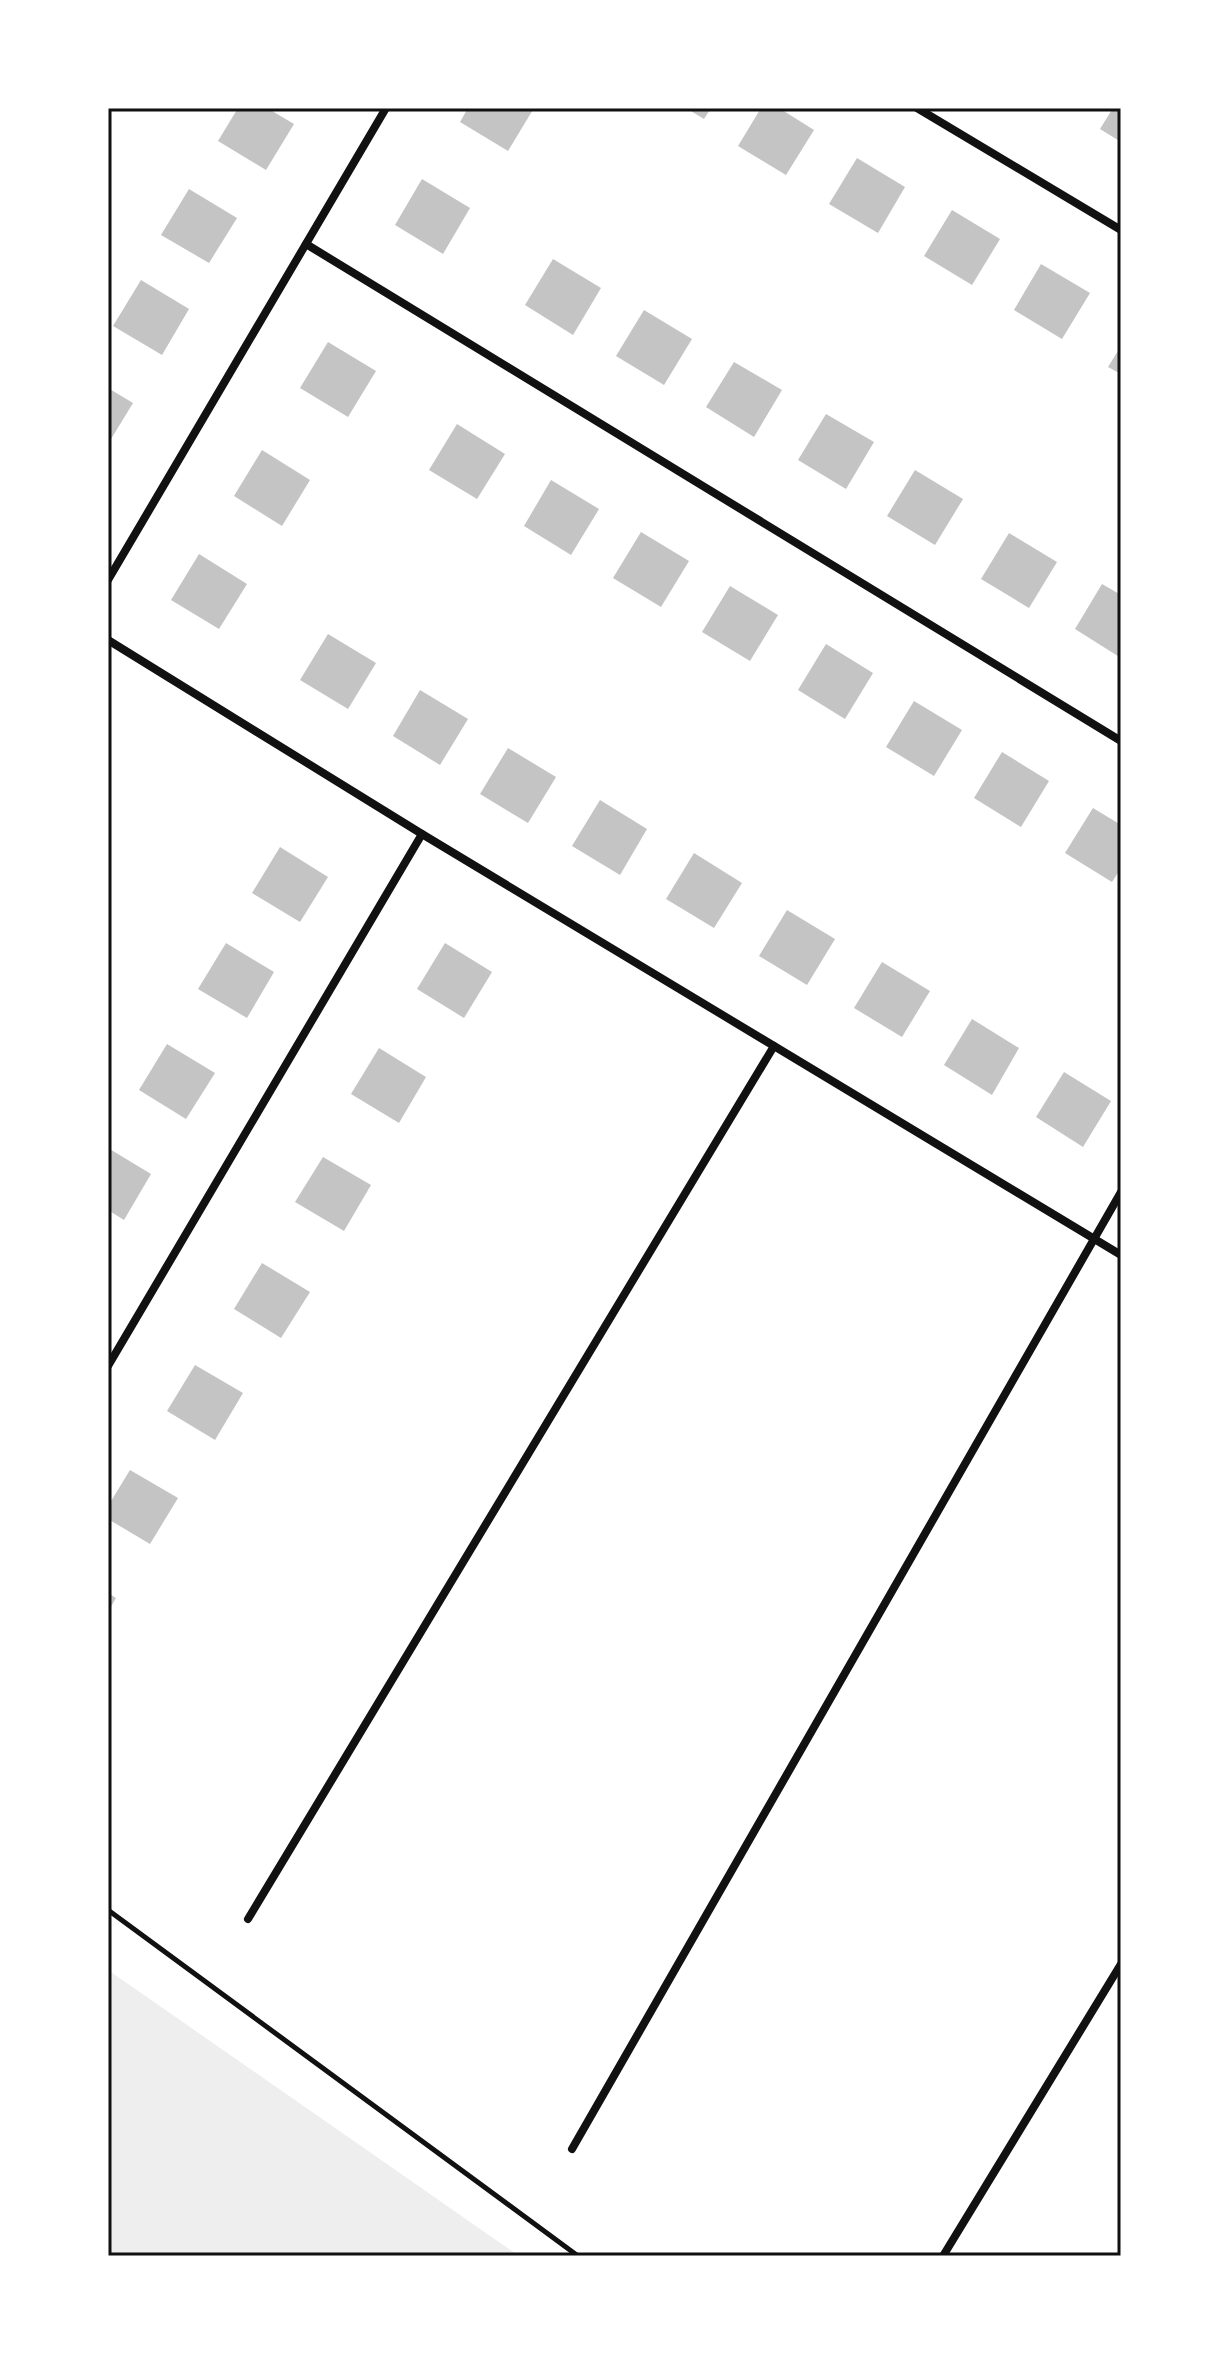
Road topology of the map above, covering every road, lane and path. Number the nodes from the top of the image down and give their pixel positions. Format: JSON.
{"nodes":[{"id":1,"x":386,"y":108,"type":"edge"},
{"id":2,"x":917,"y":108,"type":"edge"},
{"id":3,"x":1121,"y":230,"type":"edge"},
{"id":4,"x":306,"y":244,"type":"junction"},
{"id":5,"x":108,"y":580,"type":"edge"},
{"id":6,"x":108,"y":640,"type":"edge"},
{"id":7,"x":1121,"y":741,"type":"edge"},
{"id":8,"x":422,"y":834,"type":"junction"},
{"id":9,"x":774,"y":1046,"type":"junction"},
{"id":10,"x":1121,"y":1192,"type":"edge"},
{"id":11,"x":1093,"y":1238,"type":"junction"},
{"id":12,"x":1121,"y":1255,"type":"edge"},
{"id":13,"x":108,"y":1366,"type":"edge"},
{"id":14,"x":108,"y":1910,"type":"edge"},
{"id":15,"x":248,"y":1919,"type":"dead end"},
{"id":16,"x":1121,"y":1964,"type":"edge"},
{"id":17,"x":572,"y":2149,"type":"dead end"},
{"id":18,"x":578,"y":2256,"type":"edge"},
{"id":19,"x":943,"y":2256,"type":"edge"}],
"edges":[{"from":1,"to":4,"type":"street"},
{"from":2,"to":3,"type":"street"},
{"from":4,"to":5,"type":"street"},
{"from":4,"to":7,"type":"street"},
{"from":6,"to":8,"type":"street"},
{"from":8,"to":9,"type":"street"},
{"from":8,"to":13,"type":"street"},
{"from":9,"to":11,"type":"street"},
{"from":9,"to":15,"type":"street"},
{"from":10,"to":11,"type":"street"},
{"from":11,"to":12,"type":"street"},
{"from":11,"to":17,"type":"street"},
{"from":14,"to":18,"type":"path"},
{"from":16,"to":19,"type":"street"}]}
